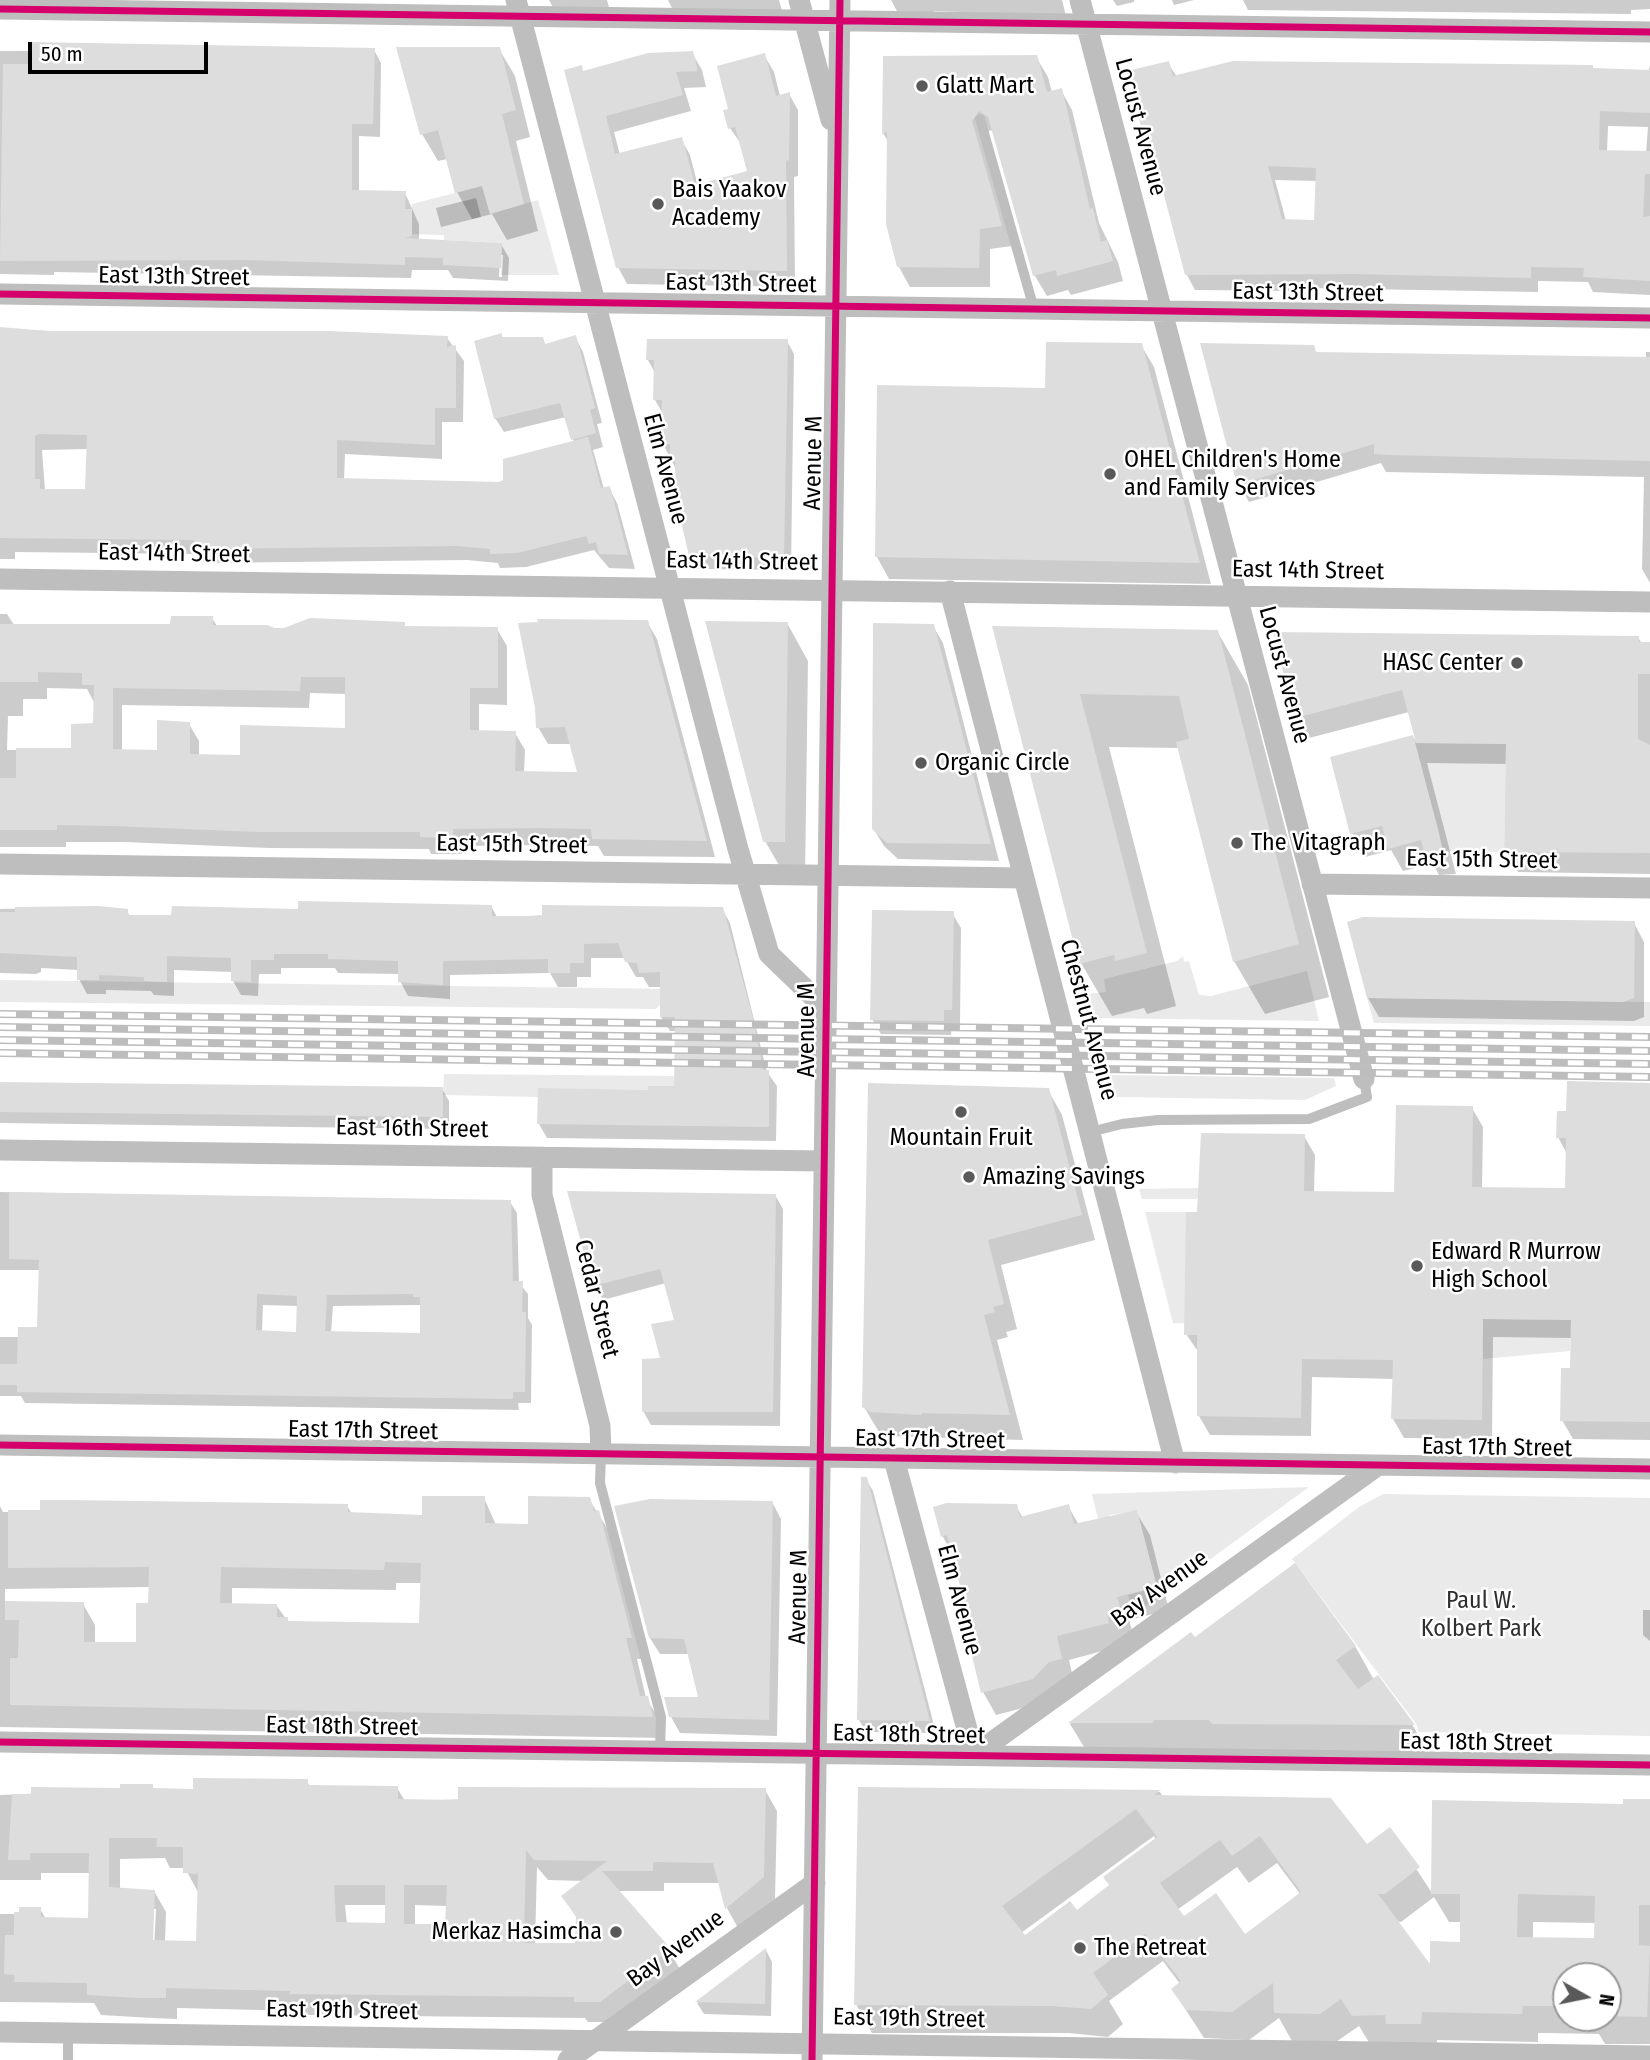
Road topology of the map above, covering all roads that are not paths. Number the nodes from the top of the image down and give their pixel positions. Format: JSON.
{"nodes":[{"id":1,"x":1080,"y":0,"type":"edge"},
{"id":2,"x":518,"y":8,"type":"edge"},
{"id":3,"x":0,"y":9,"type":"edge"},
{"id":4,"x":801,"y":10,"type":"edge"},
{"id":5,"x":839,"y":11,"type":"edge"},
{"id":6,"x":1086,"y":24,"type":"junction"},
{"id":7,"x":1650,"y":32,"type":"edge"},
{"id":8,"x":980,"y":119,"type":"dead end"},
{"id":9,"x":838,"y":144,"type":"junction"},
{"id":10,"x":0,"y":294,"type":"edge"},
{"id":11,"x":595,"y":301,"type":"junction"},
{"id":12,"x":835,"y":306,"type":"junction"},
{"id":13,"x":1034,"y":309,"type":"junction"},
{"id":14,"x":1161,"y":310,"type":"junction"},
{"id":15,"x":1650,"y":318,"type":"edge"},
{"id":16,"x":0,"y":579,"type":"edge"},
{"id":17,"x":669,"y":587,"type":"junction"},
{"id":18,"x":831,"y":590,"type":"junction"},
{"id":19,"x":950,"y":591,"type":"junction"},
{"id":20,"x":1236,"y":596,"type":"junction"},
{"id":21,"x":1650,"y":602,"type":"edge"},
{"id":22,"x":0,"y":864,"type":"edge"},
{"id":23,"x":744,"y":874,"type":"junction"},
{"id":24,"x":827,"y":876,"type":"junction"},
{"id":25,"x":1024,"y":878,"type":"junction"},
{"id":26,"x":1312,"y":884,"type":"junction"},
{"id":27,"x":1650,"y":888,"type":"edge"},
{"id":28,"x":826,"y":1009,"type":"junction"},
{"id":29,"x":1364,"y":1079,"type":"joint"},
{"id":30,"x":1090,"y":1132,"type":"junction"},
{"id":31,"x":0,"y":1150,"type":"edge"},
{"id":32,"x":542,"y":1157,"type":"junction"},
{"id":33,"x":824,"y":1161,"type":"junction"},
{"id":34,"x":0,"y":1445,"type":"edge"},
{"id":35,"x":601,"y":1453,"type":"junction"},
{"id":36,"x":820,"y":1457,"type":"junction"},
{"id":37,"x":894,"y":1459,"type":"junction"},
{"id":38,"x":1175,"y":1463,"type":"junction"},
{"id":39,"x":1377,"y":1465,"type":"junction"},
{"id":40,"x":1650,"y":1469,"type":"edge"},
{"id":41,"x":0,"y":1742,"type":"edge"},
{"id":42,"x":660,"y":1751,"type":"junction"},
{"id":43,"x":817,"y":1753,"type":"junction"},
{"id":44,"x":974,"y":1755,"type":"junction"},
{"id":45,"x":1650,"y":1765,"type":"edge"},
{"id":46,"x":815,"y":1882,"type":"junction"},
{"id":47,"x":0,"y":2032,"type":"edge"},
{"id":48,"x":68,"y":2033,"type":"junction"},
{"id":49,"x":595,"y":2041,"type":"junction"},
{"id":50,"x":812,"y":2052,"type":"edge"},
{"id":51,"x":1650,"y":2056,"type":"edge"},
{"id":52,"x":68,"y":2060,"type":"edge"},
{"id":53,"x":568,"y":2060,"type":"edge"}],
"edges":[{"from":1,"to":6,"type":"street","name":"Locust Avenue"},
{"from":2,"to":3,"type":"street"},
{"from":2,"to":4,"type":"street"},
{"from":2,"to":11,"type":"street","name":"Elm Avenue"},
{"from":4,"to":5,"type":"street"},
{"from":4,"to":9,"type":"street"},
{"from":5,"to":6,"type":"street"},
{"from":5,"to":9,"type":"street","name":"Avenue M"},
{"from":6,"to":7,"type":"street"},
{"from":6,"to":14,"type":"street","name":"Locust Avenue"},
{"from":8,"to":13,"type":"lane"},
{"from":9,"to":12,"type":"street","name":"Avenue M"},
{"from":10,"to":11,"type":"street","name":"East 13th Street"},
{"from":11,"to":12,"type":"street","name":"East 13th Street"},
{"from":11,"to":17,"type":"street","name":"Elm Avenue"},
{"from":12,"to":13,"type":"street","name":"East 13th Street"},
{"from":12,"to":18,"type":"street","name":"Avenue M"},
{"from":13,"to":14,"type":"street","name":"East 13th Street"},
{"from":14,"to":15,"type":"street","name":"East 13th Street"},
{"from":14,"to":20,"type":"street","name":"Locust Avenue"},
{"from":16,"to":17,"type":"street","name":"East 14th Street"},
{"from":17,"to":18,"type":"street","name":"East 14th Street"},
{"from":17,"to":23,"type":"street","name":"Elm Avenue"},
{"from":18,"to":19,"type":"street","name":"East 14th Street"},
{"from":18,"to":24,"type":"street","name":"Avenue M"},
{"from":19,"to":20,"type":"street","name":"East 14th Street"},
{"from":19,"to":25,"type":"street","name":"Chestnut Avenue"},
{"from":20,"to":21,"type":"street","name":"East 14th Street"},
{"from":20,"to":26,"type":"street","name":"Locust Avenue"},
{"from":22,"to":23,"type":"street","name":"East 15th Street"},
{"from":23,"to":24,"type":"street","name":"East 15th Street"},
{"from":23,"to":28,"type":"street","name":"Elm Avenue"},
{"from":24,"to":25,"type":"street","name":"East 15th Street"},
{"from":24,"to":28,"type":"street","name":"Avenue M"},
{"from":25,"to":30,"type":"street","name":"Chestnut Avenue"},
{"from":26,"to":27,"type":"street","name":"East 15th Street"},
{"from":26,"to":29,"type":"street","name":"Locust Avenue"},
{"from":28,"to":33,"type":"street","name":"Avenue M"},
{"from":29,"to":30,"type":"lane"},
{"from":30,"to":38,"type":"street","name":"Chestnut Avenue"},
{"from":31,"to":32,"type":"street","name":"East 16th Street"},
{"from":32,"to":33,"type":"street","name":"East 16th Street"},
{"from":32,"to":35,"type":"street","name":"Cedar Street"},
{"from":33,"to":36,"type":"street","name":"Avenue M"},
{"from":34,"to":35,"type":"street","name":"East 17th Street"},
{"from":35,"to":36,"type":"street","name":"East 17th Street"},
{"from":35,"to":42,"type":"lane"},
{"from":36,"to":37,"type":"street","name":"East 17th Street"},
{"from":36,"to":43,"type":"street","name":"Avenue M"},
{"from":37,"to":38,"type":"street","name":"East 17th Street"},
{"from":37,"to":44,"type":"street","name":"Elm Avenue"},
{"from":38,"to":39,"type":"street","name":"East 17th Street"},
{"from":39,"to":40,"type":"street","name":"East 17th Street"},
{"from":39,"to":44,"type":"street","name":"Bay Avenue"},
{"from":41,"to":42,"type":"street","name":"East 18th Street"},
{"from":42,"to":43,"type":"street","name":"East 18th Street"},
{"from":43,"to":44,"type":"street","name":"East 18th Street"},
{"from":43,"to":46,"type":"street","name":"Avenue M"},
{"from":44,"to":45,"type":"street","name":"East 18th Street"},
{"from":46,"to":49,"type":"street","name":"Bay Avenue"},
{"from":46,"to":50,"type":"street","name":"Avenue M"},
{"from":47,"to":48,"type":"street","name":"East 19th Street"},
{"from":48,"to":49,"type":"street","name":"East 19th Street"},
{"from":48,"to":52,"type":"lane"},
{"from":49,"to":50,"type":"street","name":"East 19th Street"},
{"from":49,"to":53,"type":"street","name":"Bay Avenue"},
{"from":50,"to":51,"type":"street","name":"East 19th Street"}]}
